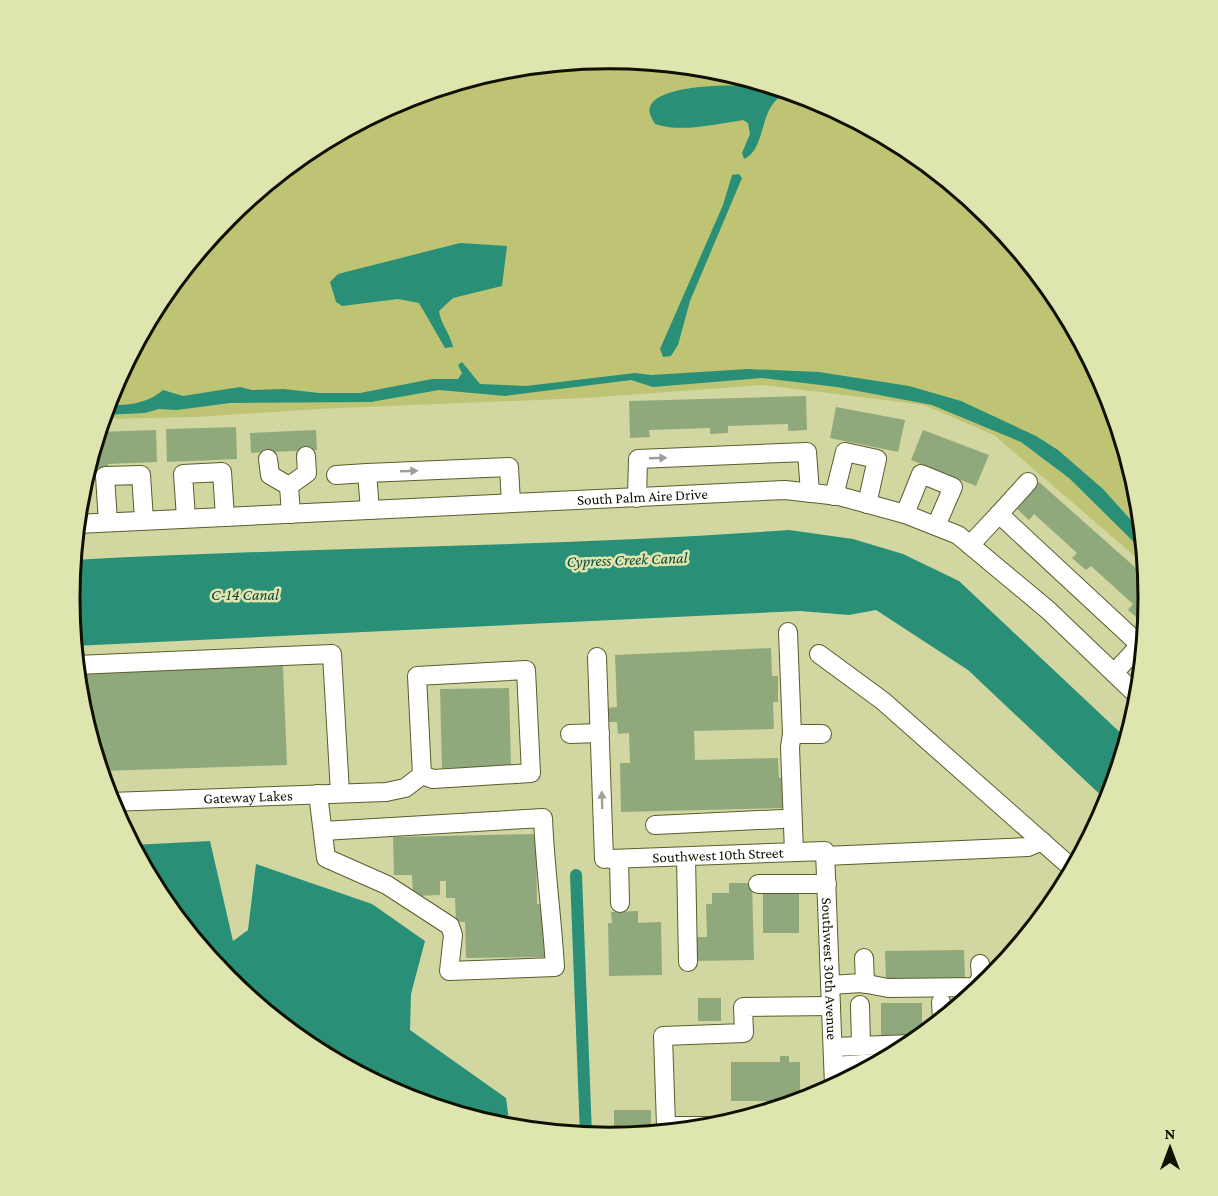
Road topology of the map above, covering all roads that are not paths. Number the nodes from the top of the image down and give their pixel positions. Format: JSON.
{"nodes":[{"id":1,"x":306,"y":456,"type":"dead end"},
{"id":2,"x":268,"y":459,"type":"dead end"},
{"id":3,"x":367,"y":473,"type":"junction"},
{"id":4,"x":336,"y":476,"type":"dead end"},
{"id":5,"x":1028,"y":482,"type":"dead end"},
{"id":6,"x":289,"y":486,"type":"junction"},
{"id":7,"x":810,"y":493,"type":"junction"},
{"id":8,"x":834,"y":496,"type":"junction"},
{"id":9,"x":637,"y":498,"type":"junction"},
{"id":10,"x":511,"y":503,"type":"junction"},
{"id":11,"x":867,"y":504,"type":"junction"},
{"id":12,"x":370,"y":510,"type":"junction"},
{"id":13,"x":291,"y":513,"type":"junction"},
{"id":14,"x":905,"y":513,"type":"junction"},
{"id":15,"x":999,"y":514,"type":"junction"},
{"id":16,"x":225,"y":517,"type":"junction"},
{"id":17,"x":186,"y":518,"type":"junction"},
{"id":18,"x":144,"y":520,"type":"junction"},
{"id":19,"x":108,"y":522,"type":"junction"},
{"id":20,"x":86,"y":523,"type":"edge"},
{"id":21,"x":936,"y":526,"type":"junction"},
{"id":22,"x":970,"y":545,"type":"junction"},
{"id":23,"x":788,"y":632,"type":"dead end"},
{"id":24,"x":1136,"y":638,"type":"edge"},
{"id":25,"x":1135,"y":651,"type":"edge"},
{"id":26,"x":819,"y":654,"type":"dead end"},
{"id":27,"x":597,"y":657,"type":"dead end"},
{"id":28,"x":85,"y":665,"type":"edge"},
{"id":29,"x":1114,"y":674,"type":"junction"},
{"id":30,"x":1130,"y":689,"type":"edge"},
{"id":31,"x":600,"y":733,"type":"junction"},
{"id":32,"x":570,"y":734,"type":"dead end"},
{"id":33,"x":792,"y":734,"type":"junction"},
{"id":34,"x":822,"y":734,"type":"dead end"},
{"id":35,"x":422,"y":775,"type":"junction"},
{"id":36,"x":318,"y":794,"type":"junction"},
{"id":37,"x":339,"y":794,"type":"junction"},
{"id":38,"x":121,"y":802,"type":"edge"},
{"id":39,"x":782,"y":819,"type":"dead end"},
{"id":40,"x":728,"y":822,"type":"junction"},
{"id":41,"x":655,"y":825,"type":"dead end"},
{"id":42,"x":322,"y":831,"type":"junction"},
{"id":43,"x":1042,"y":841,"type":"junction"},
{"id":44,"x":794,"y":852,"type":"junction"},
{"id":45,"x":825,"y":853,"type":"junction"},
{"id":46,"x":730,"y":855,"type":"junction"},
{"id":47,"x":686,"y":857,"type":"junction"},
{"id":48,"x":611,"y":859,"type":"junction"},
{"id":49,"x":1066,"y":863,"type":"edge"},
{"id":50,"x":758,"y":884,"type":"dead end"},
{"id":51,"x":826,"y":884,"type":"junction"},
{"id":52,"x":620,"y":903,"type":"dead end"},
{"id":53,"x":864,"y":958,"type":"dead end"},
{"id":54,"x":688,"y":962,"type":"dead end"},
{"id":55,"x":980,"y":964,"type":"dead end"},
{"id":56,"x":981,"y":974,"type":"edge"},
{"id":57,"x":865,"y":984,"type":"junction"},
{"id":58,"x":830,"y":985,"type":"junction"},
{"id":59,"x":967,"y":987,"type":"edge"},
{"id":60,"x":860,"y":1005,"type":"dead end"},
{"id":61,"x":831,"y":1006,"type":"junction"},
{"id":62,"x":892,"y":1045,"type":"edge"},
{"id":63,"x":861,"y":1046,"type":"junction"},
{"id":64,"x":833,"y":1047,"type":"junction"},
{"id":65,"x":857,"y":1065,"type":"edge"},
{"id":66,"x":834,"y":1066,"type":"junction"},
{"id":67,"x":834,"y":1076,"type":"edge"},
{"id":68,"x":666,"y":1123,"type":"edge"}],
"edges":[{"from":1,"to":6,"type":"street"},
{"from":2,"to":6,"type":"street"},
{"from":3,"to":4,"type":"street"},
{"from":3,"to":10,"type":"street","one_way":true},
{"from":3,"to":12,"type":"street"},
{"from":5,"to":15,"type":"street"},
{"from":6,"to":13,"type":"street"},
{"from":7,"to":8,"type":"street","name":"South Palm Aire Drive"},
{"from":7,"to":9,"type":"street","name":"South Palm Aire Drive"},
{"from":9,"to":7,"type":"street","one_way":true},
{"from":8,"to":11,"type":"street","name":"South Palm Aire Drive"},
{"from":8,"to":11,"type":"street"},
{"from":9,"to":10,"type":"street","name":"South Palm Aire Drive"},
{"from":10,"to":12,"type":"street","name":"South Palm Aire Drive"},
{"from":11,"to":14,"type":"street","name":"South Palm Aire Drive"},
{"from":12,"to":13,"type":"street","name":"South Palm Aire Drive"},
{"from":13,"to":16,"type":"street","name":"South Palm Aire Drive"},
{"from":14,"to":21,"type":"street","name":"South Palm Aire Drive"},
{"from":14,"to":21,"type":"street"},
{"from":15,"to":22,"type":"street"},
{"from":15,"to":24,"type":"street"},
{"from":16,"to":17,"type":"street","name":"South Palm Aire Drive"},
{"from":16,"to":17,"type":"street"},
{"from":17,"to":18,"type":"street","name":"South Palm Aire Drive"},
{"from":18,"to":19,"type":"street","name":"South Palm Aire Drive"},
{"from":18,"to":19,"type":"street"},
{"from":19,"to":20,"type":"street","name":"South Palm Aire Drive"},
{"from":21,"to":22,"type":"street","name":"South Palm Aire Drive"},
{"from":22,"to":29,"type":"street","name":"South Palm Aire Drive"},
{"from":23,"to":33,"type":"street"},
{"from":25,"to":29,"type":"street"},
{"from":26,"to":43,"type":"street"},
{"from":27,"to":31,"type":"street"},
{"from":28,"to":37,"type":"street"},
{"from":29,"to":30,"type":"street","name":"South Palm Aire Drive"},
{"from":31,"to":32,"type":"street"},
{"from":48,"to":31,"type":"street","one_way":true},
{"from":33,"to":34,"type":"street"},
{"from":33,"to":44,"type":"street"},
{"from":35,"to":35,"type":"street"},
{"from":35,"to":37,"type":"street","name":"Gateway Lakes"},
{"from":36,"to":37,"type":"street","name":"Gateway Lakes"},
{"from":36,"to":38,"type":"street","name":"Gateway Lakes"},
{"from":36,"to":42,"type":"street"},
{"from":39,"to":40,"type":"street"},
{"from":40,"to":41,"type":"street"},
{"from":40,"to":46,"type":"street"},
{"from":42,"to":42,"type":"street"},
{"from":43,"to":45,"type":"street","name":"Southwest 10th Street"},
{"from":43,"to":49,"type":"street"},
{"from":44,"to":45,"type":"street","name":"Southwest 10th Street"},
{"from":44,"to":46,"type":"street","name":"Southwest 10th Street"},
{"from":45,"to":51,"type":"street","name":"Southwest 30th Avenue"},
{"from":46,"to":47,"type":"street","name":"Southwest 10th Street"},
{"from":47,"to":48,"type":"street","name":"Southwest 10th Street"},
{"from":47,"to":54,"type":"street"},
{"from":48,"to":52,"type":"street"},
{"from":50,"to":51,"type":"street"},
{"from":51,"to":58,"type":"street","name":"Southwest 30th Avenue"},
{"from":53,"to":57,"type":"street"},
{"from":55,"to":56,"type":"street"},
{"from":57,"to":58,"type":"street"},
{"from":57,"to":59,"type":"street"},
{"from":58,"to":61,"type":"street","name":"Southwest 30th Avenue"},
{"from":60,"to":63,"type":"street"},
{"from":61,"to":64,"type":"street","name":"Southwest 30th Avenue"},
{"from":61,"to":68,"type":"street"},
{"from":62,"to":63,"type":"street"},
{"from":63,"to":64,"type":"street"},
{"from":64,"to":66,"type":"street","name":"Southwest 30th Avenue"},
{"from":65,"to":66,"type":"street"},
{"from":66,"to":67,"type":"street","name":"Southwest 30th Avenue"}]}
